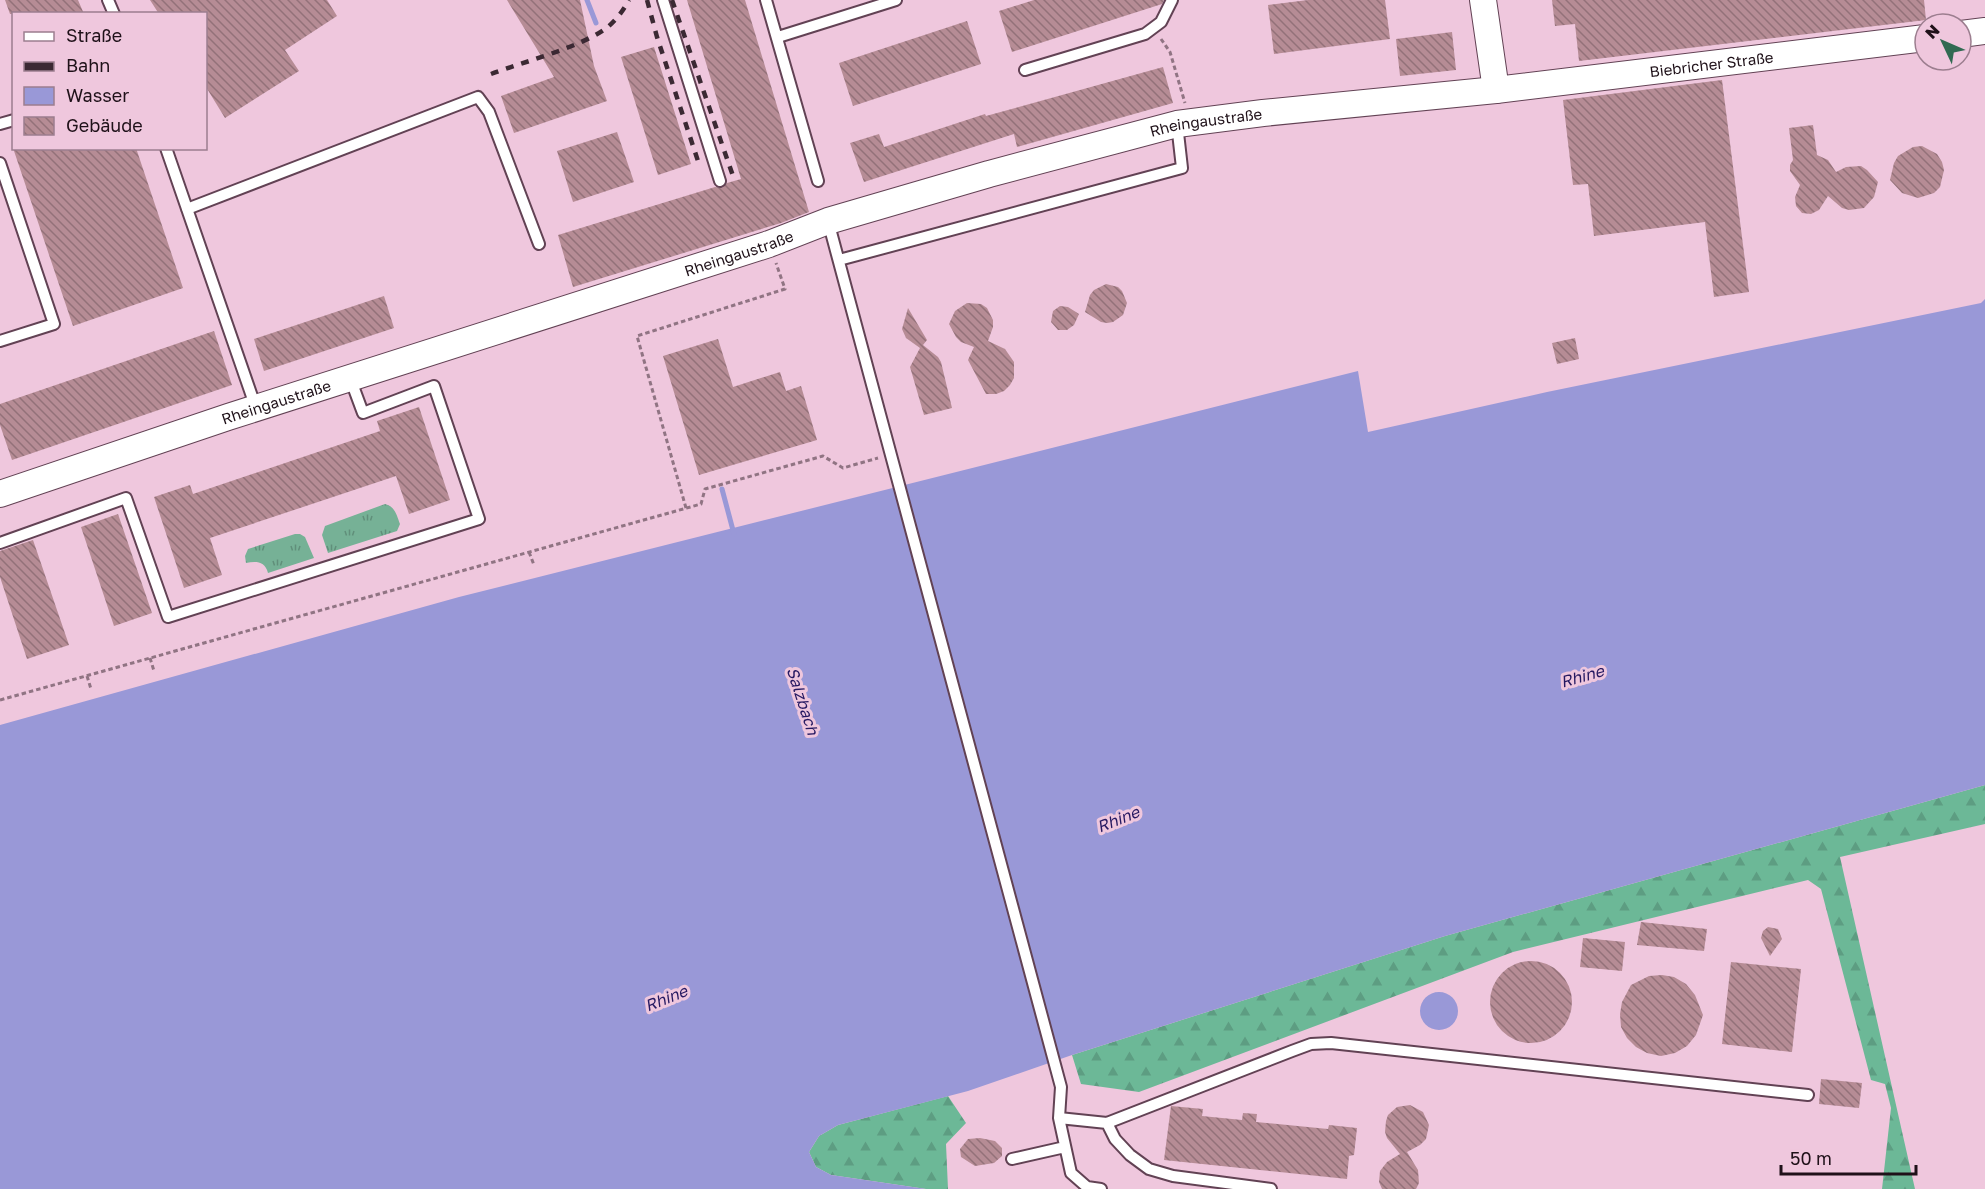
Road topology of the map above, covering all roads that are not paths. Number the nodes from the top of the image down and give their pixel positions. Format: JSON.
{"nodes":[{"id":1,"x":663,"y":0,"type":"edge"},
{"id":2,"x":766,"y":0,"type":"edge"},
{"id":3,"x":896,"y":0,"type":"edge"},
{"id":4,"x":1172,"y":0,"type":"edge"},
{"id":5,"x":1483,"y":0,"type":"edge"},
{"id":6,"x":778,"y":37,"type":"junction"},
{"id":7,"x":1913,"y":39,"type":"edge"},
{"id":8,"x":1025,"y":70,"type":"dead end"},
{"id":9,"x":1496,"y":90,"type":"junction"},
{"id":10,"x":1181,"y":113,"type":"junction"},
{"id":11,"x":167,"y":150,"type":"edge"},
{"id":12,"x":0,"y":163,"type":"edge"},
{"id":13,"x":720,"y":181,"type":"dead end"},
{"id":14,"x":818,"y":181,"type":"dead end"},
{"id":15,"x":187,"y":209,"type":"junction"},
{"id":16,"x":828,"y":221,"type":"junction"},
{"id":17,"x":538,"y":244,"type":"dead end"},
{"id":18,"x":839,"y":260,"type":"junction"},
{"id":19,"x":0,"y":340,"type":"edge"},
{"id":20,"x":350,"y":378,"type":"junction"},
{"id":21,"x":256,"y":408,"type":"junction"},
{"id":22,"x":0,"y":494,"type":"edge"},
{"id":23,"x":0,"y":543,"type":"edge"},
{"id":24,"x":1808,"y":1095,"type":"dead end"},
{"id":25,"x":1059,"y":1118,"type":"junction"},
{"id":26,"x":1107,"y":1124,"type":"junction"},
{"id":27,"x":1065,"y":1147,"type":"junction"},
{"id":28,"x":1012,"y":1159,"type":"dead end"},
{"id":29,"x":1101,"y":1189,"type":"edge"},
{"id":30,"x":1271,"y":1189,"type":"edge"}],
"edges":[{"from":1,"to":13,"type":"lane"},
{"from":2,"to":6,"type":"lane"},
{"from":3,"to":6,"type":"lane"},
{"from":4,"to":8,"type":"lane"},
{"from":5,"to":9,"type":"street"},
{"from":6,"to":14,"type":"lane"},
{"from":7,"to":9,"type":"street","name":"Biebricher Straße"},
{"from":9,"to":10,"type":"street","name":"Rheingaustraße"},
{"from":10,"to":16,"type":"street","name":"Rheingaustraße"},
{"from":10,"to":18,"type":"lane"},
{"from":11,"to":15,"type":"lane"},
{"from":12,"to":19,"type":"lane"},
{"from":15,"to":17,"type":"lane"},
{"from":15,"to":21,"type":"lane"},
{"from":16,"to":18,"type":"lane"},
{"from":16,"to":20,"type":"street","name":"Rheingaustraße"},
{"from":18,"to":25,"type":"lane"},
{"from":20,"to":21,"type":"street","name":"Rheingaustraße"},
{"from":20,"to":23,"type":"lane"},
{"from":21,"to":22,"type":"street","name":"Rheingaustraße"},
{"from":24,"to":26,"type":"lane"},
{"from":25,"to":26,"type":"lane"},
{"from":25,"to":27,"type":"lane"},
{"from":26,"to":30,"type":"lane"},
{"from":27,"to":28,"type":"lane"},
{"from":27,"to":29,"type":"lane"}]}
